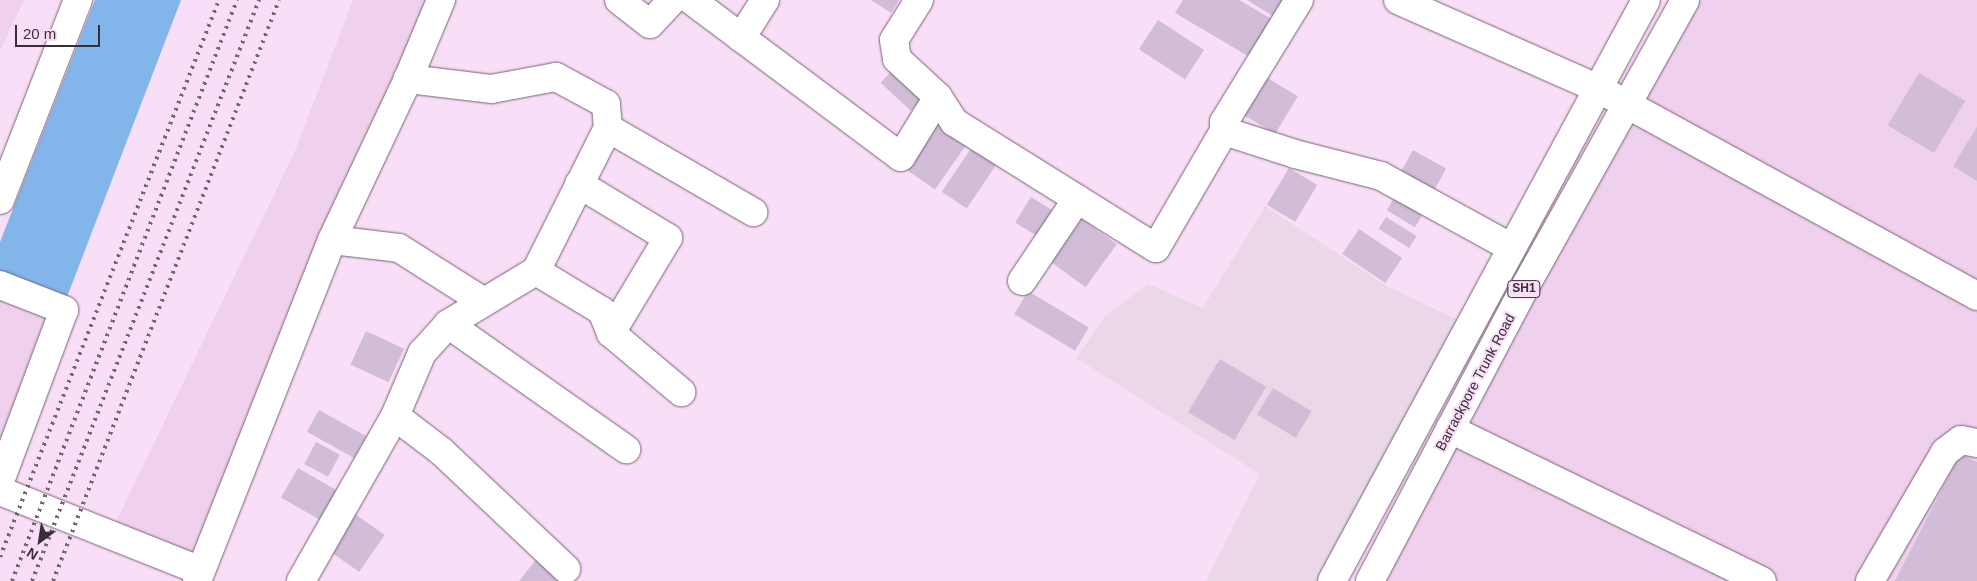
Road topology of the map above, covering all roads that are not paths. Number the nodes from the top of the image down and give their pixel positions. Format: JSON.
{"nodes":[{"id":1,"x":78,"y":0,"type":"edge"},
{"id":2,"x":441,"y":0,"type":"edge"},
{"id":3,"x":619,"y":0,"type":"edge"},
{"id":4,"x":672,"y":0,"type":"edge"},
{"id":5,"x":691,"y":0,"type":"edge"},
{"id":6,"x":765,"y":0,"type":"edge"},
{"id":7,"x":919,"y":0,"type":"edge"},
{"id":8,"x":1299,"y":0,"type":"edge"},
{"id":9,"x":1398,"y":0,"type":"edge"},
{"id":10,"x":1646,"y":0,"type":"edge"},
{"id":11,"x":1685,"y":0,"type":"edge"},
{"id":12,"x":741,"y":38,"type":"junction"},
{"id":13,"x":408,"y":79,"type":"junction"},
{"id":14,"x":1599,"y":89,"type":"junction"},
{"id":15,"x":938,"y":98,"type":"junction"},
{"id":16,"x":1627,"y":104,"type":"junction"},
{"id":17,"x":608,"y":128,"type":"junction"},
{"id":18,"x":1224,"y":131,"type":"junction"},
{"id":19,"x":579,"y":184,"type":"junction"},
{"id":20,"x":1077,"y":199,"type":"junction"},
{"id":21,"x":0,"y":200,"type":"edge"},
{"id":22,"x":753,"y":212,"type":"dead end"},
{"id":23,"x":332,"y":240,"type":"junction"},
{"id":24,"x":1512,"y":248,"type":"junction"},
{"id":25,"x":536,"y":271,"type":"junction"},
{"id":26,"x":1022,"y":281,"type":"dead end"},
{"id":27,"x":0,"y":285,"type":"edge"},
{"id":28,"x":1977,"y":296,"type":"edge"},
{"id":29,"x":484,"y":302,"type":"junction"},
{"id":30,"x":448,"y":324,"type":"junction"},
{"id":31,"x":611,"y":333,"type":"junction"},
{"id":32,"x":681,"y":392,"type":"dead end"},
{"id":33,"x":395,"y":416,"type":"junction"},
{"id":34,"x":1450,"y":430,"type":"junction"},
{"id":35,"x":1977,"y":443,"type":"edge"},
{"id":36,"x":626,"y":450,"type":"dead end"},
{"id":37,"x":0,"y":480,"type":"edge"},
{"id":38,"x":0,"y":491,"type":"edge"},
{"id":39,"x":566,"y":569,"type":"dead end"},
{"id":40,"x":199,"y":576,"type":"edge"},
{"id":41,"x":301,"y":581,"type":"edge"},
{"id":42,"x":1332,"y":581,"type":"edge"},
{"id":43,"x":1370,"y":581,"type":"edge"},
{"id":44,"x":1762,"y":581,"type":"edge"},
{"id":45,"x":1870,"y":581,"type":"edge"}],
"edges":[{"from":1,"to":21,"type":"street"},
{"from":2,"to":13,"type":"street"},
{"from":3,"to":4,"type":"street"},
{"from":5,"to":12,"type":"street"},
{"from":6,"to":12,"type":"street"},
{"from":7,"to":15,"type":"street"},
{"from":8,"to":18,"type":"street"},
{"from":9,"to":14,"type":"street"},
{"from":10,"to":14,"type":"street","number":"SH1"},
{"from":11,"to":16,"type":"street","name":"Barrackpore Trunk Road","number":"SH1"},
{"from":12,"to":15,"type":"street"},
{"from":13,"to":17,"type":"street"},
{"from":13,"to":23,"type":"street"},
{"from":14,"to":16,"type":"street"},
{"from":14,"to":24,"type":"street","number":"SH1"},
{"from":15,"to":20,"type":"street"},
{"from":16,"to":28,"type":"street"},
{"from":16,"to":34,"type":"street","name":"Barrackpore Trunk Road","number":"SH1"},
{"from":17,"to":19,"type":"street"},
{"from":17,"to":22,"type":"street"},
{"from":18,"to":20,"type":"street"},
{"from":18,"to":24,"type":"street"},
{"from":19,"to":25,"type":"street"},
{"from":19,"to":31,"type":"street"},
{"from":20,"to":26,"type":"street"},
{"from":23,"to":29,"type":"street"},
{"from":23,"to":40,"type":"street"},
{"from":24,"to":42,"type":"street","number":"SH1"},
{"from":25,"to":29,"type":"street"},
{"from":25,"to":31,"type":"street"},
{"from":27,"to":37,"type":"street"},
{"from":29,"to":30,"type":"street"},
{"from":30,"to":33,"type":"street"},
{"from":30,"to":36,"type":"street"},
{"from":31,"to":32,"type":"street"},
{"from":33,"to":39,"type":"street"},
{"from":33,"to":41,"type":"street"},
{"from":34,"to":43,"type":"street","name":"Barrackpore Trunk Road","number":"SH1"},
{"from":34,"to":44,"type":"street"},
{"from":35,"to":45,"type":"street"},
{"from":38,"to":40,"type":"street"}]}
